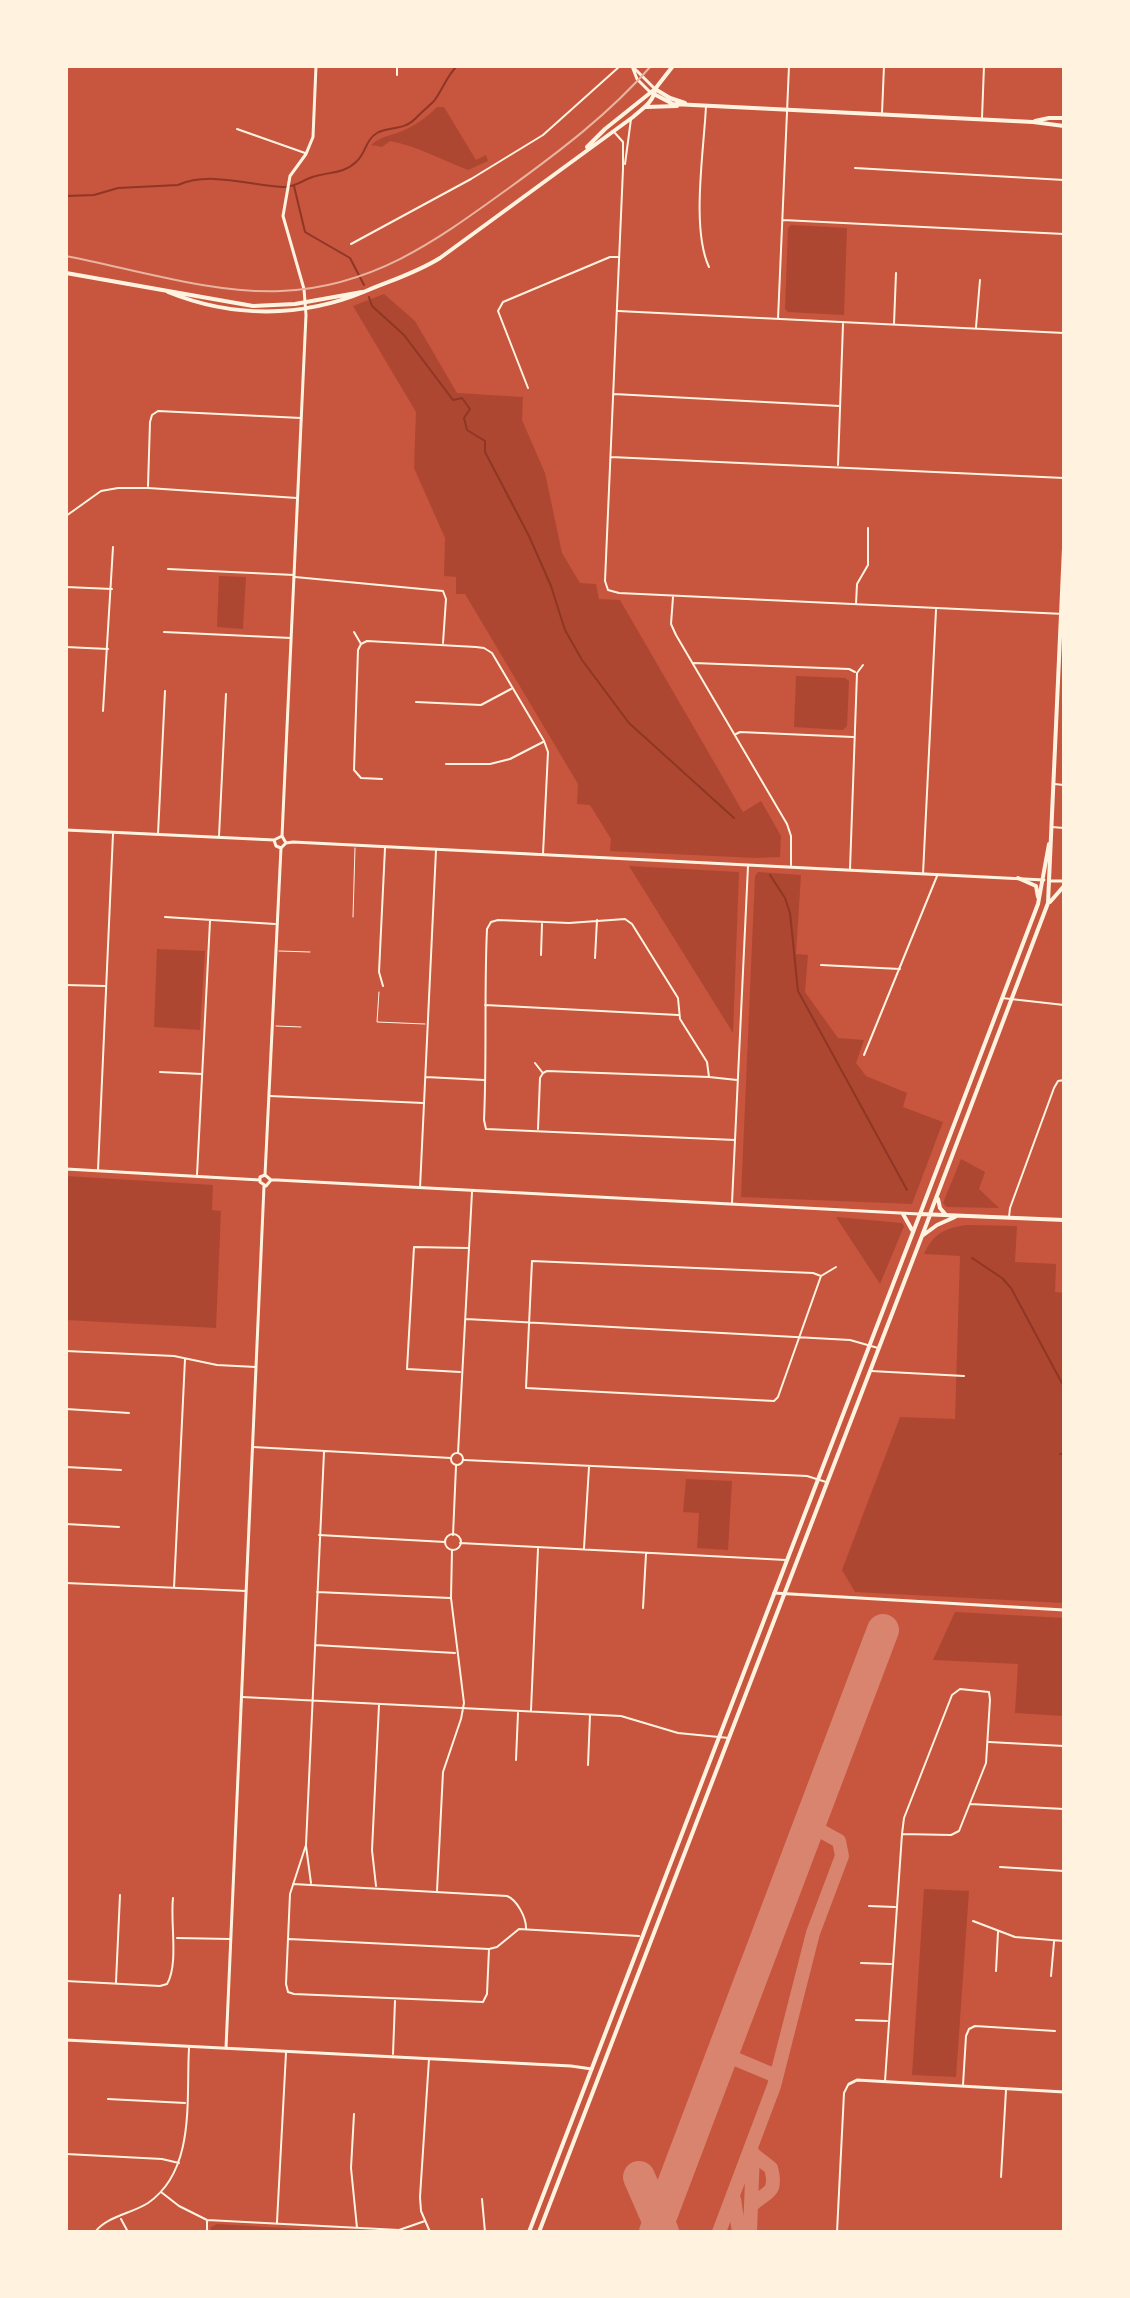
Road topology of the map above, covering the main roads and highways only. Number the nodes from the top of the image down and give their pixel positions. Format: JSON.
{"nodes":[{"id":1,"x":673,"y":66,"type":"edge"},
{"id":2,"x":653,"y":92,"type":"junction"},
{"id":3,"x":692,"y":104,"type":"junction"},
{"id":4,"x":683,"y":105,"type":"junction"},
{"id":5,"x":644,"y":108,"type":"junction"},
{"id":6,"x":1064,"y":118,"type":"edge"},
{"id":7,"x":1033,"y":122,"type":"junction"},
{"id":8,"x":1064,"y":126,"type":"edge"},
{"id":9,"x":586,"y":149,"type":"junction"},
{"id":10,"x":66,"y":273,"type":"edge"},
{"id":11,"x":1064,"y":548,"type":"edge"},
{"id":12,"x":1062,"y":614,"type":"edge"},
{"id":13,"x":1061,"y":684,"type":"edge"},
{"id":14,"x":1051,"y":827,"type":"junction"},
{"id":15,"x":1018,"y":878,"type":"road end"},
{"id":16,"x":1064,"y":884,"type":"edge"},
{"id":17,"x":1048,"y":903,"type":"junction"},
{"id":18,"x":1038,"y":904,"type":"junction"},
{"id":19,"x":937,"y":1196,"type":"junction"},
{"id":20,"x":903,"y":1214,"type":"road end"},
{"id":21,"x":920,"y":1214,"type":"junction"},
{"id":22,"x":930,"y":1214,"type":"junction"},
{"id":23,"x":946,"y":1215,"type":"junction"},
{"id":24,"x":958,"y":1216,"type":"junction"},
{"id":25,"x":1064,"y":1220,"type":"edge"},
{"id":26,"x":913,"y":1232,"type":"junction"},
{"id":27,"x":922,"y":1237,"type":"junction"},
{"id":28,"x":529,"y":2232,"type":"edge"},
{"id":29,"x":539,"y":2232,"type":"edge"}],
"edges":[{"from":1,"to":2,"type":"main road"},
{"from":2,"to":3,"type":"main road"},
{"from":2,"to":4,"type":"main road"},
{"from":2,"to":5,"type":"main road"},
{"from":2,"to":9,"type":"main road"},
{"from":3,"to":4,"type":"main road"},
{"from":3,"to":7,"type":"main road"},
{"from":4,"to":5,"type":"main road"},
{"from":5,"to":9,"type":"main road"},
{"from":6,"to":7,"type":"main road"},
{"from":7,"to":8,"type":"main road"},
{"from":9,"to":10,"type":"main road"},
{"from":11,"to":12,"type":"main road"},
{"from":12,"to":13,"type":"main road"},
{"from":13,"to":14,"type":"main road"},
{"from":14,"to":17,"type":"main road"},
{"from":14,"to":18,"type":"main road"},
{"from":15,"to":18,"type":"main road"},
{"from":16,"to":17,"type":"main road"},
{"from":17,"to":19,"type":"main road"},
{"from":18,"to":21,"type":"main road"},
{"from":19,"to":22,"type":"main road"},
{"from":19,"to":23,"type":"main road"},
{"from":20,"to":26,"type":"main road"},
{"from":21,"to":22,"type":"main road"},
{"from":21,"to":26,"type":"main road"},
{"from":22,"to":23,"type":"main road"},
{"from":22,"to":27,"type":"main road"},
{"from":23,"to":24,"type":"main road"},
{"from":24,"to":25,"type":"main road"},
{"from":24,"to":27,"type":"main road"},
{"from":26,"to":28,"type":"main road"},
{"from":27,"to":29,"type":"main road"}]}
